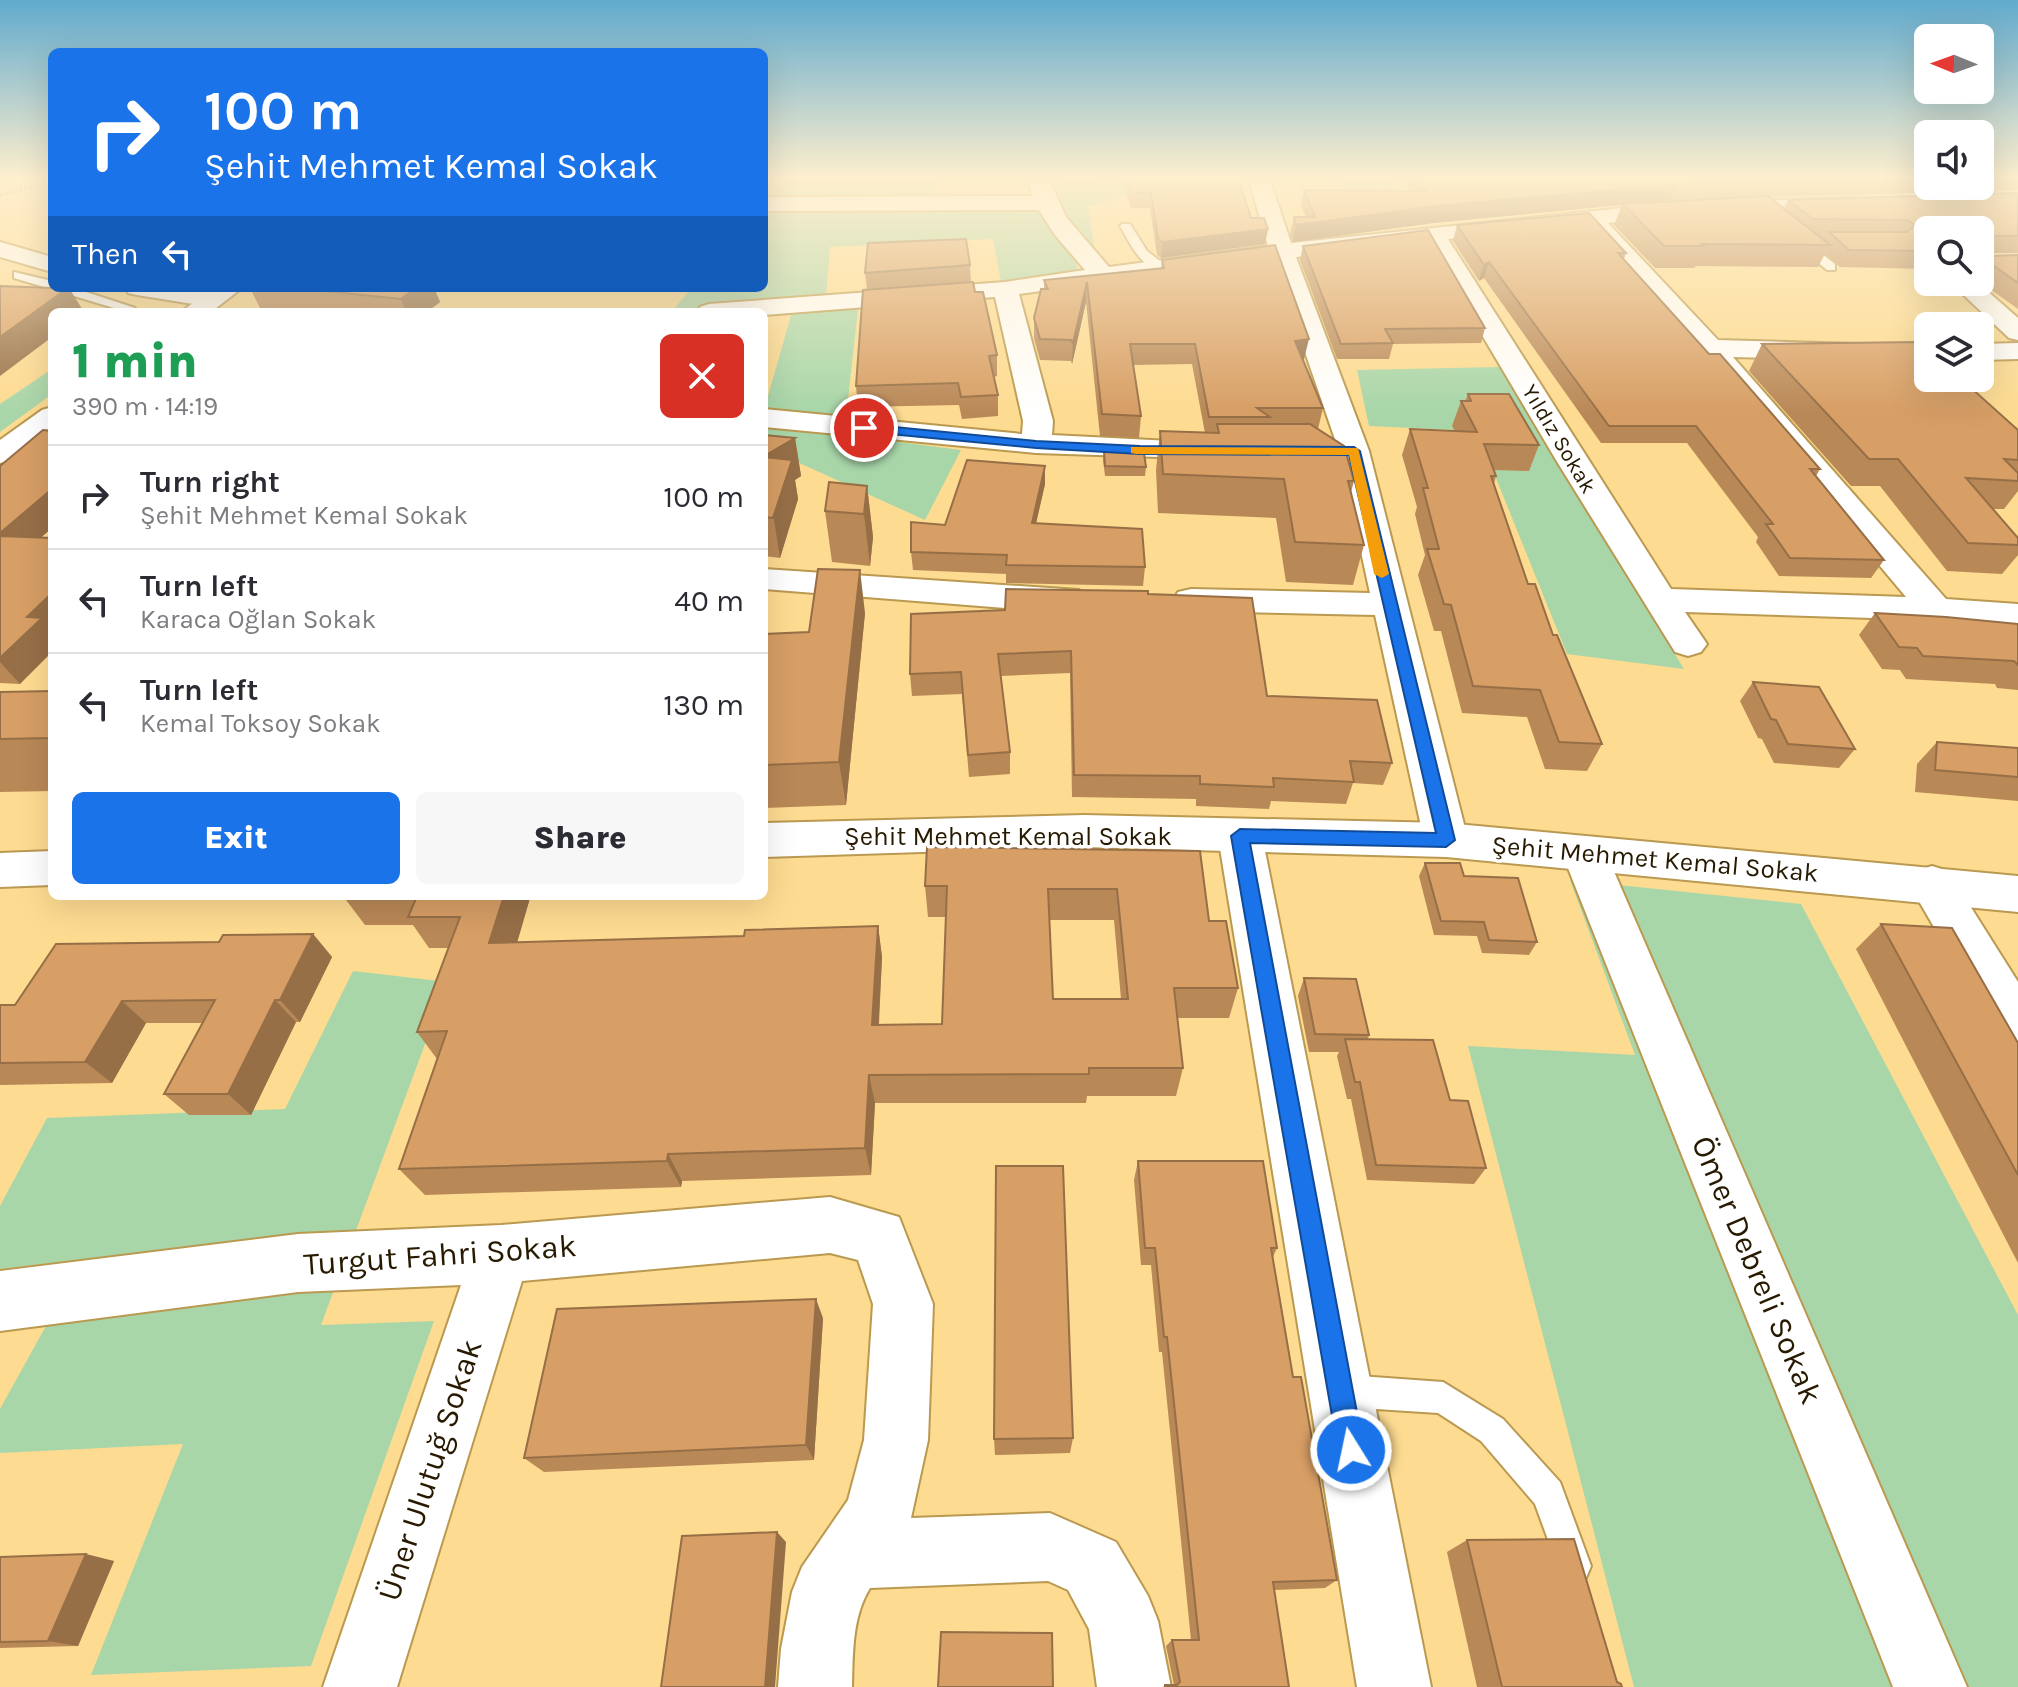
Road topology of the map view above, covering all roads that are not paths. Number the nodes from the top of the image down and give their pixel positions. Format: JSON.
{"nodes":[{"id":1,"x":22,"y":256,"type":"edge"},
{"id":2,"x":1085,"y":256,"type":"edge"},
{"id":3,"x":1146,"y":256,"type":"edge"},
{"id":4,"x":1252,"y":256,"type":"edge"},
{"id":5,"x":1283,"y":256,"type":"edge"},
{"id":6,"x":1447,"y":256,"type":"edge"},
{"id":7,"x":1625,"y":256,"type":"edge"},
{"id":8,"x":1817,"y":256,"type":"edge"},
{"id":9,"x":48,"y":264,"type":"edge"},
{"id":10,"x":1160,"y":267,"type":"junction"},
{"id":11,"x":1831,"y":267,"type":"edge"},
{"id":12,"x":18,"y":275,"type":"dead end"},
{"id":13,"x":1103,"y":275,"type":"junction"},
{"id":14,"x":48,"y":284,"type":"edge"},
{"id":15,"x":1005,"y":289,"type":"junction"},
{"id":16,"x":90,"y":292,"type":"edge"},
{"id":17,"x":1978,"y":296,"type":"edge"},
{"id":18,"x":133,"y":298,"type":"edge"},
{"id":19,"x":212,"y":300,"type":"edge"},
{"id":20,"x":760,"y":308,"type":"edge"},
{"id":21,"x":2018,"y":332,"type":"edge"},
{"id":22,"x":1709,"y":348,"type":"junction"},
{"id":23,"x":2018,"y":351,"type":"edge"},
{"id":24,"x":1994,"y":352,"type":"edge"},
{"id":25,"x":1914,"y":355,"type":"edge"},
{"id":26,"x":768,"y":418,"type":"edge"},
{"id":27,"x":48,"y":419,"type":"edge"},
{"id":28,"x":1036,"y":444,"type":"junction"},
{"id":29,"x":1247,"y":451,"type":"edge"},
{"id":30,"x":0,"y":454,"type":"edge"},
{"id":31,"x":768,"y":579,"type":"edge"},
{"id":32,"x":1101,"y":599,"type":"edge"},
{"id":33,"x":1165,"y":600,"type":"edge"},
{"id":34,"x":1661,"y":600,"type":"junction"},
{"id":35,"x":1389,"y":604,"type":"junction"},
{"id":36,"x":1935,"y":609,"type":"junction"},
{"id":37,"x":2018,"y":615,"type":"edge"},
{"id":38,"x":1688,"y":644,"type":"dead end"},
{"id":39,"x":1240,"y":836,"type":"junction"},
{"id":40,"x":768,"y":840,"type":"edge"},
{"id":41,"x":1446,"y":840,"type":"junction"},
{"id":42,"x":1584,"y":853,"type":"junction"},
{"id":43,"x":48,"y":868,"type":"edge"},
{"id":44,"x":0,"y":870,"type":"edge"},
{"id":45,"x":1932,"y":884,"type":"junction"},
{"id":46,"x":2018,"y":894,"type":"edge"},
{"id":47,"x":2018,"y":1026,"type":"edge"},
{"id":48,"x":501,"y":1254,"type":"junction"},
{"id":49,"x":4,"y":1308,"type":"edge"},
{"id":50,"x":1340,"y":1391,"type":"junction"},
{"id":51,"x":850,"y":1554,"type":"junction"},
{"id":52,"x":1582,"y":1595,"type":"edge"},
{"id":53,"x":360,"y":1687,"type":"edge"},
{"id":54,"x":815,"y":1687,"type":"edge"},
{"id":55,"x":1134,"y":1687,"type":"edge"},
{"id":56,"x":1394,"y":1687,"type":"edge"},
{"id":57,"x":1930,"y":1687,"type":"edge"}],
"edges":[{"from":1,"to":9,"type":"street"},
{"from":2,"to":13,"type":"street"},
{"from":3,"to":10,"type":"lane"},
{"from":4,"to":10,"type":"street"},
{"from":5,"to":35,"type":"street"},
{"from":6,"to":34,"type":"street","name":"Yıldız Sokak"},
{"from":7,"to":22,"type":"street"},
{"from":8,"to":11,"type":"lane"},
{"from":10,"to":13,"type":"street"},
{"from":12,"to":14,"type":"lane"},
{"from":13,"to":15,"type":"street"},
{"from":15,"to":20,"type":"street"},
{"from":15,"to":28,"type":"street"},
{"from":16,"to":18,"type":"lane"},
{"from":17,"to":21,"type":"street"},
{"from":18,"to":19,"type":"street"},
{"from":22,"to":25,"type":"street"},
{"from":22,"to":36,"type":"street"},
{"from":23,"to":24,"type":"street"},
{"from":26,"to":28,"type":"street"},
{"from":27,"to":30,"type":"street"},
{"from":28,"to":29,"type":"street"},
{"from":31,"to":32,"type":"street"},
{"from":33,"to":35,"type":"street"},
{"from":34,"to":36,"type":"street"},
{"from":34,"to":38,"type":"street","name":"Yıldız Sokak"},
{"from":35,"to":41,"type":"street"},
{"from":36,"to":37,"type":"street"},
{"from":39,"to":40,"type":"street","name":"Şehit Mehmet Kemal Sokak"},
{"from":39,"to":41,"type":"street","name":"Şehit Mehmet Kemal Sokak"},
{"from":39,"to":50,"type":"street"},
{"from":41,"to":42,"type":"street","name":"Şehit Mehmet Kemal Sokak"},
{"from":42,"to":45,"type":"street","name":"Şehit Mehmet Kemal Sokak"},
{"from":42,"to":57,"type":"street","name":"Ömer Debreli Sokak"},
{"from":43,"to":44,"type":"street"},
{"from":45,"to":46,"type":"street","name":"Şehit Mehmet Kemal Sokak"},
{"from":45,"to":47,"type":"street"},
{"from":48,"to":49,"type":"street","name":"Turgut Fahri Sokak"},
{"from":48,"to":51,"type":"street","name":"Turgut Fahri Sokak"},
{"from":48,"to":53,"type":"street","name":"Üner Ulutuğ Sokak"},
{"from":50,"to":52,"type":"lane"},
{"from":50,"to":56,"type":"street"},
{"from":51,"to":54,"type":"street"},
{"from":51,"to":55,"type":"street"}]}
